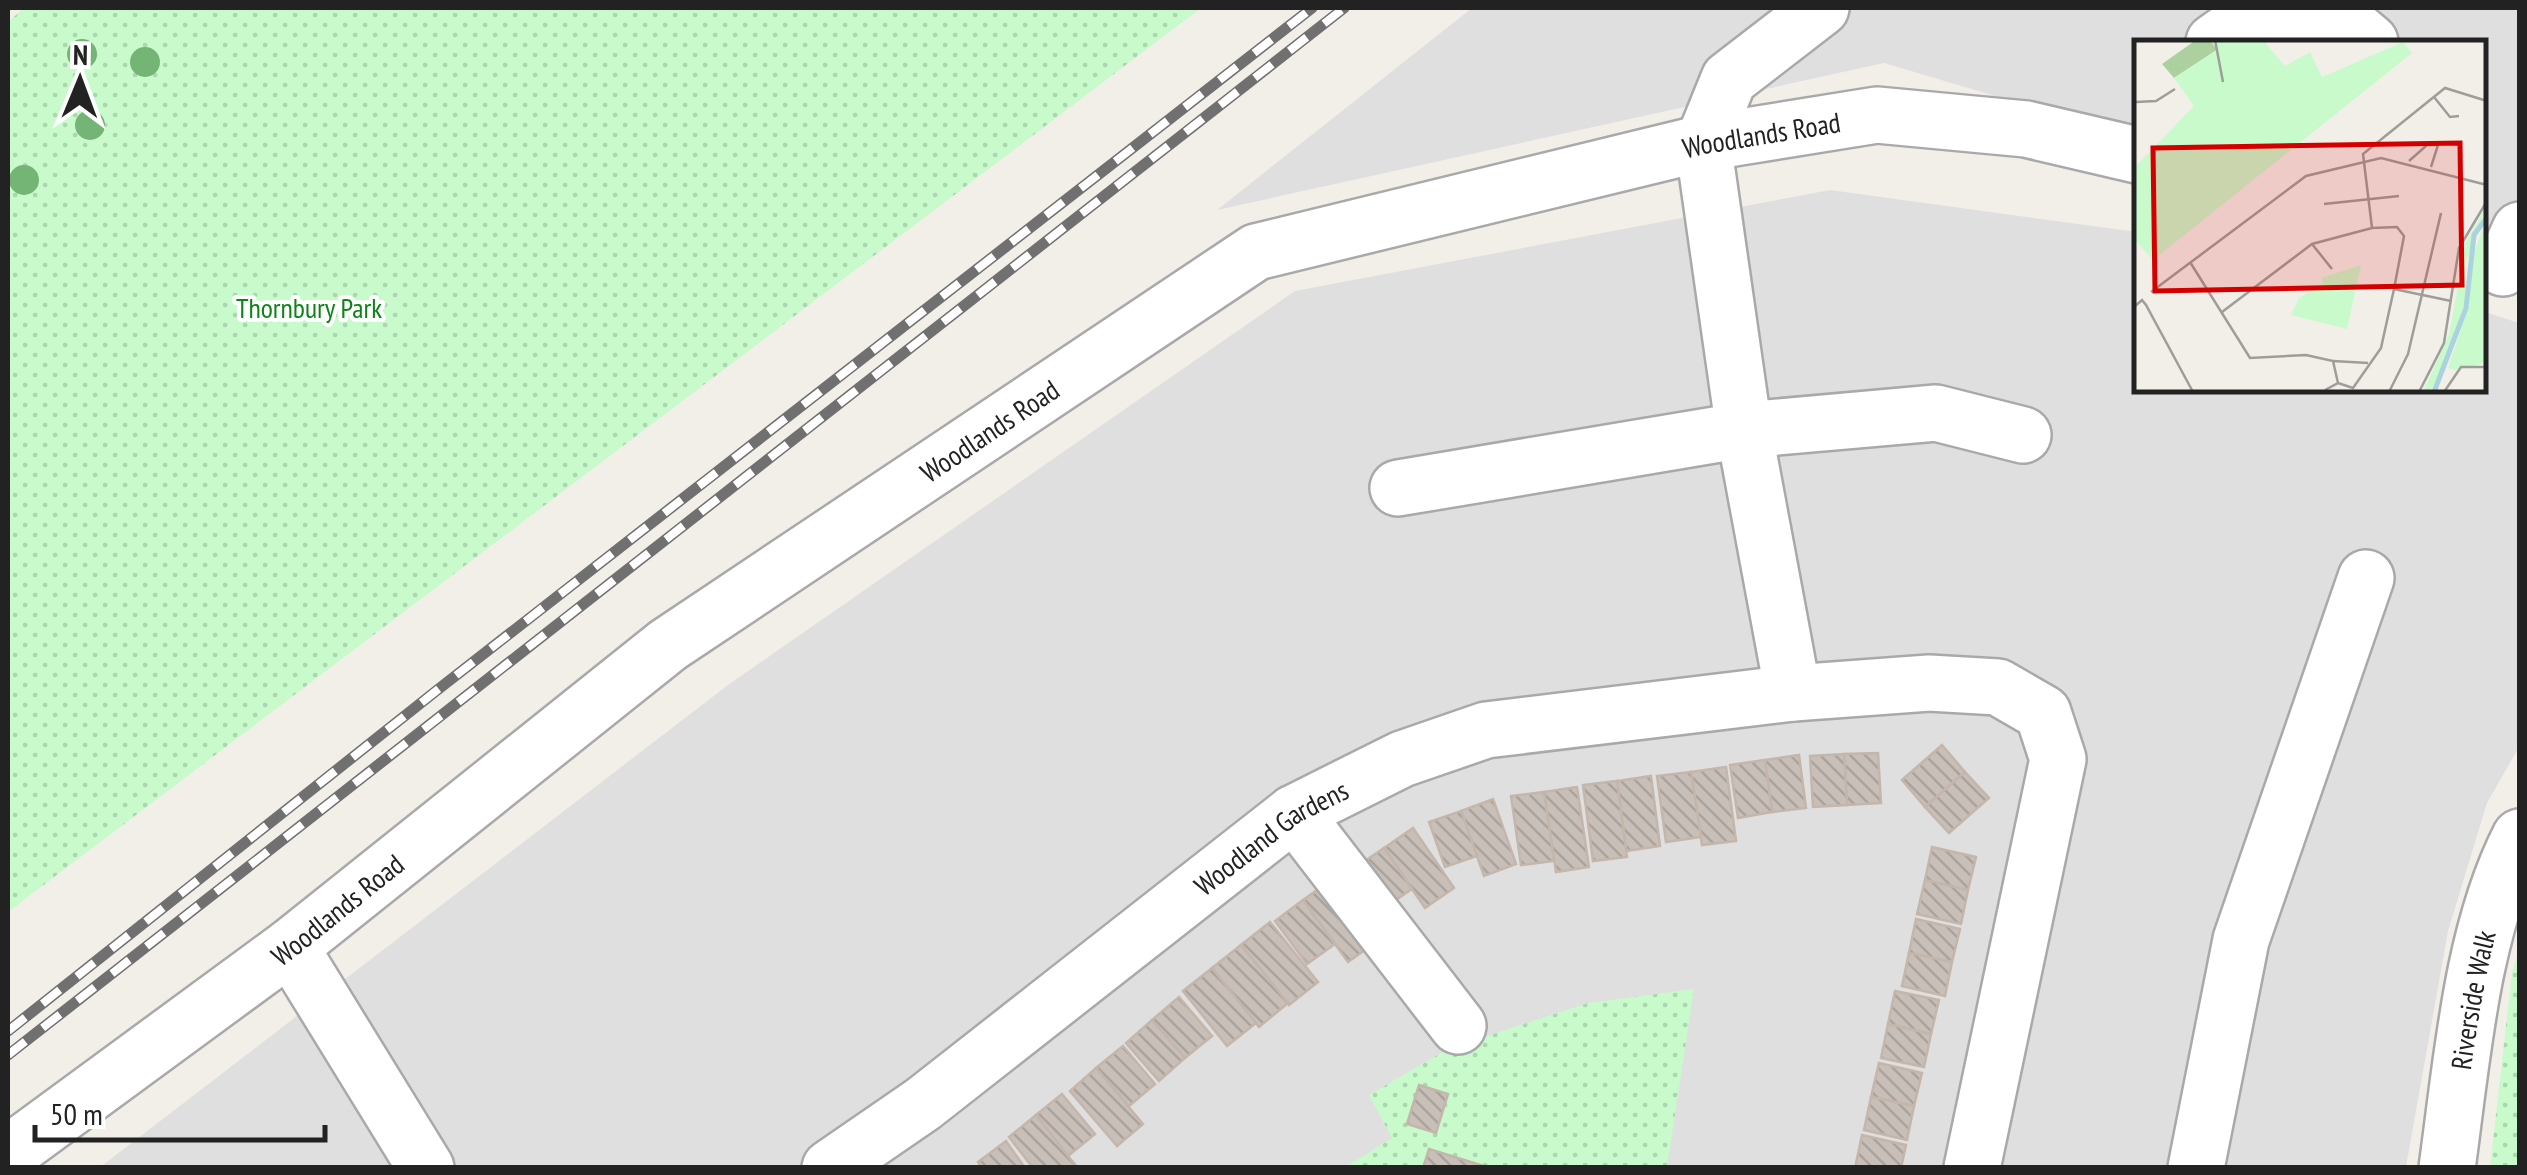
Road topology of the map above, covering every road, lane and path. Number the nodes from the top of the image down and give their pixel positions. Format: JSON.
{"nodes":[{"id":1,"x":1821,"y":8,"type":"edge"},
{"id":2,"x":2217,"y":40,"type":"edge"},
{"id":3,"x":2368,"y":40,"type":"edge"},
{"id":4,"x":2128,"y":140,"type":"edge"},
{"id":5,"x":1703,"y":142,"type":"junction"},
{"id":6,"x":1744,"y":430,"type":"junction"},
{"id":7,"x":2022,"y":435,"type":"dead end"},
{"id":8,"x":1398,"y":488,"type":"dead end"},
{"id":9,"x":2366,"y":578,"type":"dead end"},
{"id":10,"x":1793,"y":694,"type":"junction"},
{"id":11,"x":1294,"y":813,"type":"junction"},
{"id":12,"x":2520,"y":837,"type":"edge"},
{"id":13,"x":290,"y":947,"type":"junction"},
{"id":14,"x":1458,"y":1026,"type":"dead end"},
{"id":15,"x":8,"y":1154,"type":"edge"},
{"id":16,"x":426,"y":1168,"type":"edge"},
{"id":17,"x":830,"y":1168,"type":"edge"},
{"id":18,"x":1972,"y":1168,"type":"edge"},
{"id":19,"x":2196,"y":1168,"type":"edge"},
{"id":20,"x":2448,"y":1168,"type":"edge"}],
"edges":[{"from":1,"to":5,"type":"street"},
{"from":2,"to":3,"type":"street"},
{"from":4,"to":5,"type":"street","name":"Woodlands Road"},
{"from":5,"to":6,"type":"street"},
{"from":5,"to":13,"type":"street","name":"Woodlands Road"},
{"from":6,"to":7,"type":"street"},
{"from":6,"to":8,"type":"street"},
{"from":6,"to":10,"type":"street"},
{"from":9,"to":19,"type":"street"},
{"from":10,"to":11,"type":"street","name":"Woodland Gardens"},
{"from":10,"to":18,"type":"street","name":"Woodland Gardens"},
{"from":11,"to":14,"type":"street"},
{"from":11,"to":17,"type":"street","name":"Woodland Gardens"},
{"from":12,"to":20,"type":"street","name":"Riverside Walk"},
{"from":13,"to":15,"type":"street","name":"Woodlands Road"},
{"from":13,"to":16,"type":"street"}]}
